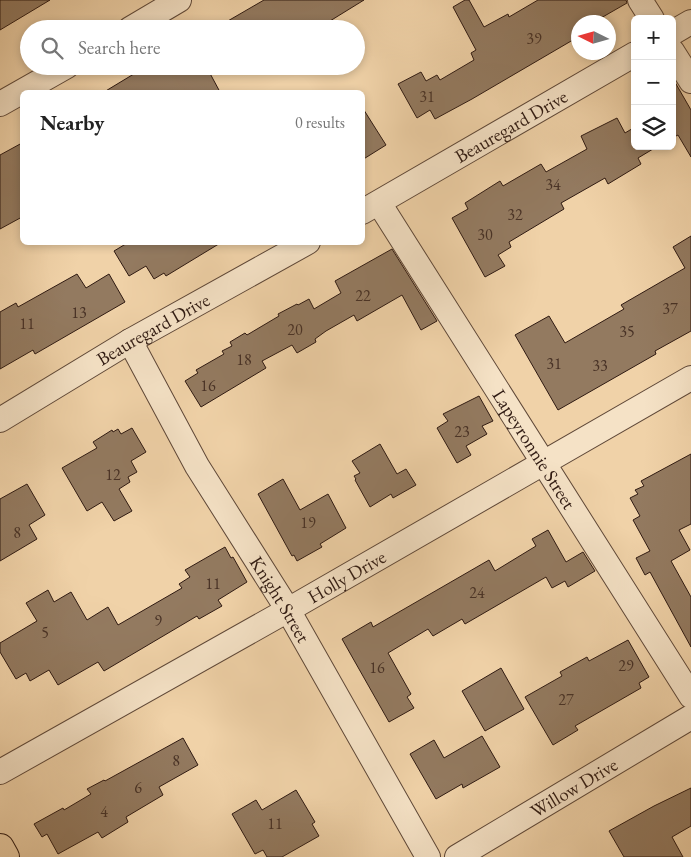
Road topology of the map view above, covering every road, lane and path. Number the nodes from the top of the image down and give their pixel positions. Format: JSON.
{"nodes":[{"id":1,"x":179,"y":0,"type":"edge"},
{"id":2,"x":640,"y":0,"type":"edge"},
{"id":3,"x":649,"y":15,"type":"edge"},
{"id":4,"x":145,"y":20,"type":"edge"},
{"id":5,"x":691,"y":22,"type":"edge"},
{"id":6,"x":676,"y":31,"type":"edge"},
{"id":7,"x":631,"y":56,"type":"edge"},
{"id":8,"x":676,"y":58,"type":"edge"},
{"id":9,"x":51,"y":75,"type":"edge"},
{"id":10,"x":691,"y":82,"type":"edge"},
{"id":11,"x":25,"y":90,"type":"edge"},
{"id":12,"x":20,"y":93,"type":"edge"},
{"id":13,"x":0,"y":104,"type":"edge"},
{"id":14,"x":371,"y":207,"type":"edge"},
{"id":15,"x":303,"y":245,"type":"edge"},
{"id":16,"x":130,"y":341,"type":"junction"},
{"id":17,"x":691,"y":378,"type":"edge"},
{"id":18,"x":0,"y":420,"type":"edge"},
{"id":19,"x":544,"y":464,"type":"junction"},
{"id":20,"x":288,"y":610,"type":"junction"},
{"id":21,"x":691,"y":696,"type":"edge"},
{"id":22,"x":691,"y":717,"type":"edge"},
{"id":23,"x":0,"y":772,"type":"edge"},
{"id":24,"x":0,"y":848,"type":"edge"},
{"id":25,"x":5,"y":857,"type":"edge"},
{"id":26,"x":428,"y":857,"type":"edge"},
{"id":27,"x":457,"y":857,"type":"edge"}],
"edges":[{"from":1,"to":4,"type":"street"},
{"from":2,"to":3,"type":"street"},
{"from":5,"to":6,"type":"street"},
{"from":7,"to":14,"type":"street","name":"Beauregard Drive"},
{"from":8,"to":10,"type":"street"},
{"from":9,"to":11,"type":"street"},
{"from":12,"to":13,"type":"street"},
{"from":14,"to":19,"type":"street","name":"Lapeyronnie Street"},
{"from":15,"to":16,"type":"street","name":"Beauregard Drive"},
{"from":16,"to":18,"type":"street","name":"Beauregard Drive"},
{"from":16,"to":20,"type":"street","name":"Knight Street"},
{"from":17,"to":19,"type":"street","name":"Holly Drive"},
{"from":19,"to":20,"type":"street","name":"Holly Drive"},
{"from":19,"to":21,"type":"street","name":"Lapeyronnie Street"},
{"from":20,"to":23,"type":"street","name":"Holly Drive"},
{"from":20,"to":26,"type":"street","name":"Knight Street"},
{"from":22,"to":27,"type":"street","name":"Willow Drive"},
{"from":24,"to":25,"type":"main road"}]}
